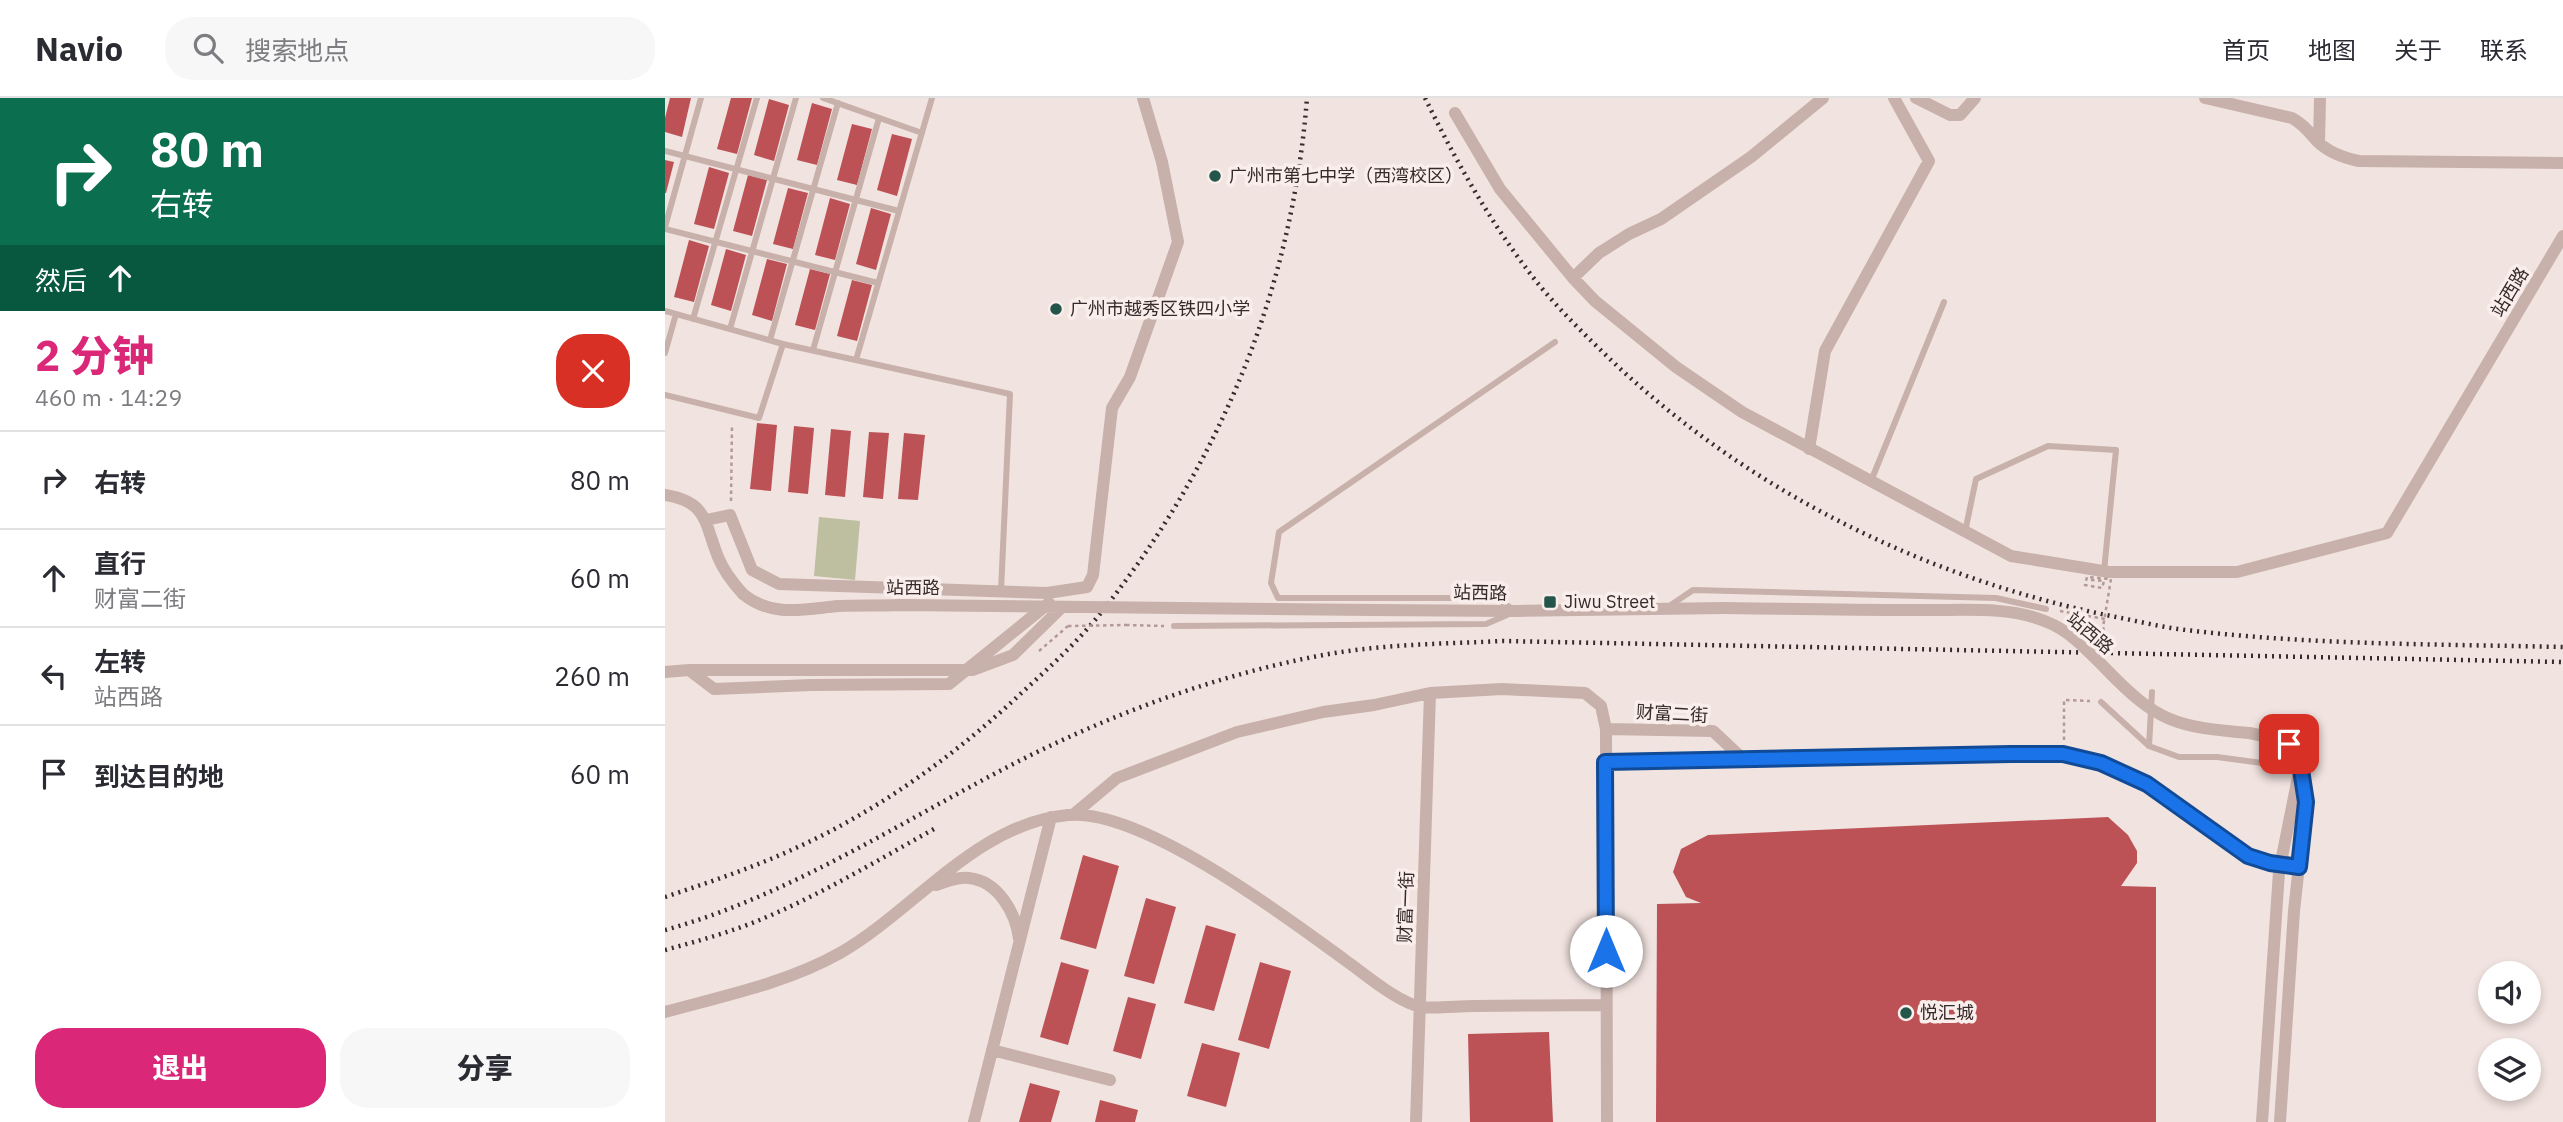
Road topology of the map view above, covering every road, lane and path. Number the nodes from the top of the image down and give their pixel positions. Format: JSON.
{"nodes":[{"id":1,"x":701,"y":98,"type":"edge"},
{"id":2,"x":757,"y":98,"type":"edge"},
{"id":3,"x":796,"y":98,"type":"edge"},
{"id":4,"x":823,"y":98,"type":"edge"},
{"id":5,"x":932,"y":98,"type":"edge"},
{"id":6,"x":1143,"y":98,"type":"edge"},
{"id":7,"x":1823,"y":98,"type":"edge"},
{"id":8,"x":1894,"y":98,"type":"edge"},
{"id":9,"x":1916,"y":98,"type":"edge"},
{"id":10,"x":1975,"y":98,"type":"edge"},
{"id":11,"x":2205,"y":98,"type":"edge"},
{"id":12,"x":2320,"y":98,"type":"edge"},
{"id":13,"x":838,"y":103,"type":"junction"},
{"id":14,"x":1455,"y":113,"type":"dead end"},
{"id":15,"x":879,"y":118,"type":"junction"},
{"id":16,"x":922,"y":133,"type":"junction"},
{"id":17,"x":2319,"y":144,"type":"junction"},
{"id":18,"x":665,"y":151,"type":"edge"},
{"id":19,"x":685,"y":156,"type":"junction"},
{"id":20,"x":2563,"y":163,"type":"edge"},
{"id":21,"x":737,"y":169,"type":"junction"},
{"id":22,"x":773,"y":179,"type":"junction"},
{"id":23,"x":813,"y":189,"type":"junction"},
{"id":24,"x":856,"y":200,"type":"junction"},
{"id":25,"x":899,"y":211,"type":"junction"},
{"id":26,"x":665,"y":228,"type":"edge"},
{"id":27,"x":2563,"y":236,"type":"edge"},
{"id":28,"x":715,"y":242,"type":"junction"},
{"id":29,"x":753,"y":251,"type":"junction"},
{"id":30,"x":793,"y":261,"type":"junction"},
{"id":31,"x":835,"y":272,"type":"junction"},
{"id":32,"x":1573,"y":278,"type":"junction"},
{"id":33,"x":878,"y":283,"type":"junction"},
{"id":34,"x":1944,"y":302,"type":"dead end"},
{"id":35,"x":665,"y":311,"type":"edge"},
{"id":36,"x":675,"y":314,"type":"junction"},
{"id":37,"x":693,"y":319,"type":"junction"},
{"id":38,"x":730,"y":329,"type":"junction"},
{"id":39,"x":770,"y":340,"type":"junction"},
{"id":40,"x":1555,"y":342,"type":"dead end"},
{"id":41,"x":783,"y":344,"type":"junction"},
{"id":42,"x":813,"y":350,"type":"junction"},
{"id":43,"x":665,"y":353,"type":"edge"},
{"id":44,"x":856,"y":360,"type":"junction"},
{"id":45,"x":665,"y":394,"type":"edge"},
{"id":46,"x":733,"y":412,"type":"junction"},
{"id":47,"x":1809,"y":449,"type":"junction"},
{"id":48,"x":1871,"y":481,"type":"junction"},
{"id":49,"x":665,"y":495,"type":"edge"},
{"id":50,"x":730,"y":515,"type":"junction"},
{"id":51,"x":706,"y":520,"type":"junction"},
{"id":52,"x":1965,"y":532,"type":"junction"},
{"id":53,"x":2104,"y":571,"type":"junction"},
{"id":54,"x":2091,"y":580,"type":"dead end"},
{"id":55,"x":1067,"y":589,"type":"junction"},
{"id":56,"x":1001,"y":591,"type":"junction"},
{"id":57,"x":1061,"y":608,"type":"junction"},
{"id":58,"x":1667,"y":608,"type":"junction"},
{"id":59,"x":2046,"y":609,"type":"joint"},
{"id":60,"x":1515,"y":611,"type":"junction"},
{"id":61,"x":2105,"y":619,"type":"junction"},
{"id":62,"x":1068,"y":626,"type":"dead end"},
{"id":63,"x":1174,"y":626,"type":"joint"},
{"id":64,"x":2117,"y":661,"type":"dead end"},
{"id":65,"x":689,"y":670,"type":"junction"},
{"id":66,"x":665,"y":672,"type":"edge"},
{"id":67,"x":2152,"y":692,"type":"dead end"},
{"id":68,"x":1430,"y":693,"type":"junction"},
{"id":69,"x":2101,"y":702,"type":"joint"},
{"id":70,"x":1606,"y":729,"type":"junction"},
{"id":71,"x":2149,"y":746,"type":"junction"},
{"id":72,"x":2063,"y":754,"type":"junction"},
{"id":73,"x":1745,"y":761,"type":"junction"},
{"id":74,"x":1605,"y":762,"type":"junction"},
{"id":75,"x":2300,"y":768,"type":"junction"},
{"id":76,"x":1074,"y":814,"type":"junction"},
{"id":77,"x":1051,"y":817,"type":"junction"},
{"id":78,"x":2281,"y":865,"type":"junction"},
{"id":79,"x":2299,"y":867,"type":"junction"},
{"id":80,"x":927,"y":888,"type":"junction"},
{"id":81,"x":1020,"y":943,"type":"junction"},
{"id":82,"x":1606,"y":1005,"type":"junction"},
{"id":83,"x":1420,"y":1007,"type":"junction"},
{"id":84,"x":665,"y":1012,"type":"edge"},
{"id":85,"x":992,"y":1050,"type":"junction"},
{"id":86,"x":1110,"y":1080,"type":"dead end"},
{"id":87,"x":974,"y":1122,"type":"edge"},
{"id":88,"x":1416,"y":1122,"type":"edge"},
{"id":89,"x":1607,"y":1122,"type":"edge"},
{"id":90,"x":2262,"y":1122,"type":"edge"},
{"id":91,"x":2280,"y":1122,"type":"edge"}],
"edges":[{"from":1,"to":19,"type":"lane"},
{"from":2,"to":21,"type":"lane"},
{"from":3,"to":22,"type":"lane"},
{"from":4,"to":13,"type":"lane"},
{"from":5,"to":16,"type":"lane"},
{"from":6,"to":55,"type":"street"},
{"from":7,"to":32,"type":"street"},
{"from":8,"to":47,"type":"street"},
{"from":9,"to":10,"type":"street"},
{"from":11,"to":17,"type":"street"},
{"from":12,"to":17,"type":"street"},
{"from":13,"to":15,"type":"lane"},
{"from":13,"to":23,"type":"lane"},
{"from":14,"to":32,"type":"street","name":"站西路"},
{"from":15,"to":16,"type":"lane"},
{"from":15,"to":24,"type":"lane"},
{"from":16,"to":25,"type":"lane"},
{"from":17,"to":20,"type":"street"},
{"from":18,"to":19,"type":"lane"},
{"from":19,"to":21,"type":"lane"},
{"from":19,"to":26,"type":"lane"},
{"from":21,"to":22,"type":"lane"},
{"from":21,"to":28,"type":"lane"},
{"from":22,"to":23,"type":"lane"},
{"from":22,"to":29,"type":"lane"},
{"from":23,"to":24,"type":"lane"},
{"from":23,"to":30,"type":"lane"},
{"from":24,"to":25,"type":"lane"},
{"from":24,"to":31,"type":"lane"},
{"from":25,"to":33,"type":"lane"},
{"from":26,"to":28,"type":"lane"},
{"from":27,"to":53,"type":"street","name":"站西路"},
{"from":28,"to":29,"type":"lane"},
{"from":28,"to":37,"type":"lane"},
{"from":29,"to":30,"type":"lane"},
{"from":29,"to":38,"type":"lane"},
{"from":30,"to":31,"type":"lane"},
{"from":30,"to":39,"type":"lane"},
{"from":31,"to":33,"type":"lane"},
{"from":31,"to":42,"type":"lane"},
{"from":32,"to":47,"type":"street","name":"站西路"},
{"from":33,"to":44,"type":"lane"},
{"from":34,"to":48,"type":"lane"},
{"from":35,"to":36,"type":"lane"},
{"from":36,"to":37,"type":"lane"},
{"from":36,"to":43,"type":"lane"},
{"from":37,"to":38,"type":"lane"},
{"from":38,"to":39,"type":"lane"},
{"from":39,"to":41,"type":"lane"},
{"from":40,"to":60,"type":"lane"},
{"from":41,"to":42,"type":"lane"},
{"from":41,"to":46,"type":"lane"},
{"from":42,"to":44,"type":"lane"},
{"from":44,"to":56,"type":"lane"},
{"from":45,"to":46,"type":"lane"},
{"from":46,"to":50,"type":"path"},
{"from":47,"to":48,"type":"street","name":"站西路"},
{"from":48,"to":52,"type":"street","name":"站西路"},
{"from":49,"to":51,"type":"street"},
{"from":50,"to":51,"type":"street"},
{"from":50,"to":56,"type":"street"},
{"from":51,"to":57,"type":"street","name":"站西路","bridge":true},
{"from":52,"to":53,"type":"street","name":"站西路"},
{"from":52,"to":53,"type":"lane"},
{"from":54,"to":61,"type":"path","bridge":true},
{"from":55,"to":56,"type":"street"},
{"from":55,"to":65,"type":"street"},
{"from":57,"to":60,"type":"street","name":"站西路","bridge":true},
{"from":57,"to":65,"type":"street","bridge":true},
{"from":58,"to":59,"type":"lane"},
{"from":58,"to":60,"type":"street","name":"站西路"},
{"from":58,"to":75,"type":"street","name":"站西路","bridge":true},
{"from":59,"to":61,"type":"path"},
{"from":60,"to":63,"type":"lane"},
{"from":61,"to":64,"type":"path","bridge":true},
{"from":62,"to":63,"type":"path","bridge":true},
{"from":65,"to":66,"type":"street"},
{"from":67,"to":71,"type":"lane"},
{"from":68,"to":70,"type":"street"},
{"from":68,"to":76,"type":"street"},
{"from":68,"to":83,"type":"street","name":"财富一街"},
{"from":69,"to":71,"type":"lane"},
{"from":69,"to":72,"type":"path"},
{"from":70,"to":73,"type":"street","name":"财富二街"},
{"from":70,"to":74,"type":"street"},
{"from":71,"to":75,"type":"lane"},
{"from":72,"to":73,"type":"street"},
{"from":72,"to":78,"type":"street"},
{"from":73,"to":74,"type":"street"},
{"from":74,"to":82,"type":"street"},
{"from":75,"to":78,"type":"street"},
{"from":75,"to":79,"type":"street","name":"站西路"},
{"from":76,"to":77,"type":"street"},
{"from":76,"to":83,"type":"street"},
{"from":77,"to":80,"type":"street"},
{"from":77,"to":81,"type":"street"},
{"from":78,"to":79,"type":"street"},
{"from":78,"to":90,"type":"street"},
{"from":79,"to":91,"type":"street","name":"站西路"},
{"from":80,"to":81,"type":"street"},
{"from":80,"to":84,"type":"street"},
{"from":81,"to":85,"type":"street"},
{"from":82,"to":83,"type":"street"},
{"from":82,"to":89,"type":"street"},
{"from":83,"to":88,"type":"street","name":"财富一街"},
{"from":85,"to":86,"type":"street"},
{"from":85,"to":87,"type":"street"}]}
